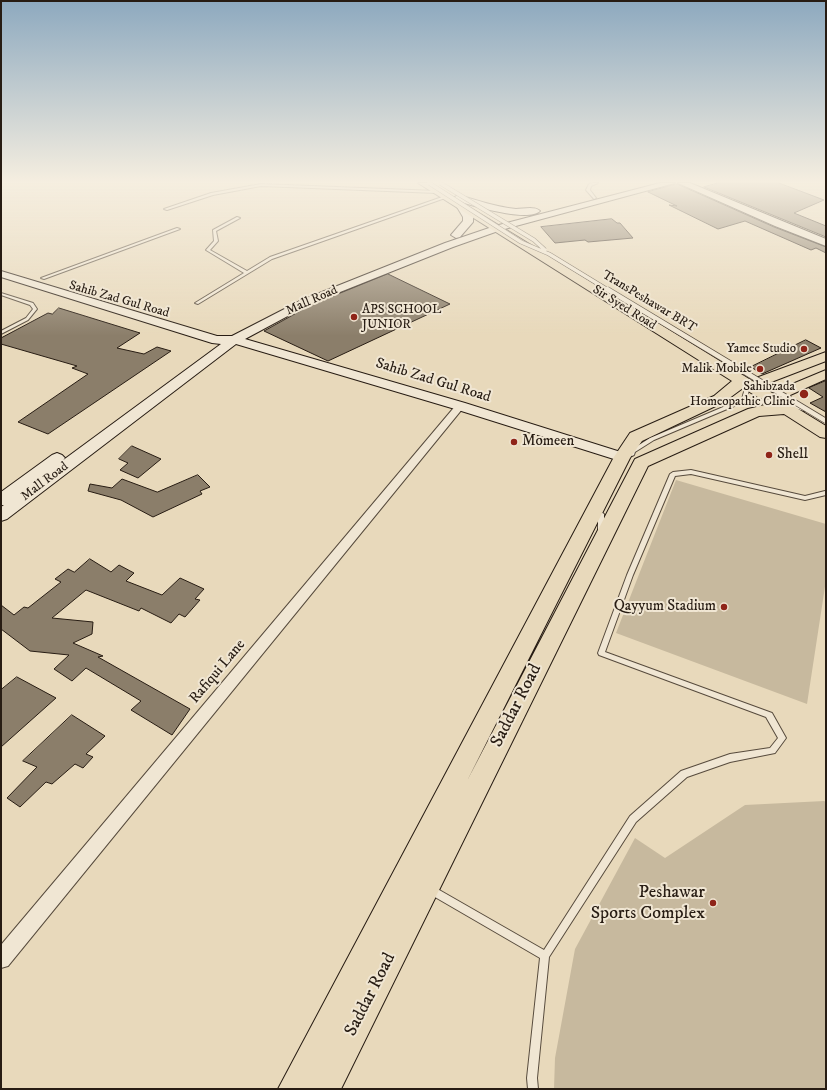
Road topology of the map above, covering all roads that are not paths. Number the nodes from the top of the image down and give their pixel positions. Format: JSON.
{"nodes":[{"id":1,"x":165,"y":234,"type":"edge"},
{"id":2,"x":215,"y":234,"type":"edge"},
{"id":3,"x":330,"y":234,"type":"edge"},
{"id":4,"x":461,"y":234,"type":"edge"},
{"id":5,"x":476,"y":234,"type":"edge"},
{"id":6,"x":509,"y":234,"type":"edge"},
{"id":7,"x":512,"y":234,"type":"edge"},
{"id":8,"x":523,"y":234,"type":"edge"},
{"id":9,"x":805,"y":234,"type":"edge"},
{"id":10,"x":456,"y":235,"type":"joint"},
{"id":11,"x":826,"y":243,"type":"edge"},
{"id":12,"x":549,"y":254,"type":"junction"},
{"id":13,"x":1,"y":265,"type":"edge"},
{"id":14,"x":247,"y":273,"type":"junction"},
{"id":15,"x":1,"y":274,"type":"edge"},
{"id":16,"x":43,"y":278,"type":"junction"},
{"id":17,"x":1,"y":294,"type":"edge"},
{"id":18,"x":197,"y":303,"type":"dead end"},
{"id":19,"x":631,"y":307,"type":"junction"},
{"id":20,"x":1,"y":333,"type":"edge"},
{"id":21,"x":231,"y":336,"type":"junction"},
{"id":22,"x":216,"y":340,"type":"junction"},
{"id":23,"x":826,"y":356,"type":"edge"},
{"id":24,"x":826,"y":374,"type":"edge"},
{"id":25,"x":742,"y":381,"type":"junction"},
{"id":26,"x":761,"y":381,"type":"junction"},
{"id":27,"x":744,"y":400,"type":"junction"},
{"id":28,"x":785,"y":401,"type":"junction"},
{"id":29,"x":460,"y":406,"type":"junction"},
{"id":30,"x":808,"y":410,"type":"junction"},
{"id":31,"x":825,"y":427,"type":"edge"},
{"id":32,"x":626,"y":457,"type":"junction"},
{"id":33,"x":825,"y":493,"type":"dead end"},
{"id":34,"x":1,"y":500,"type":"edge"},
{"id":35,"x":605,"y":507,"type":"dead end"},
{"id":36,"x":601,"y":514,"type":"junction"},
{"id":37,"x":1,"y":515,"type":"edge"},
{"id":38,"x":591,"y":539,"type":"junction"},
{"id":39,"x":417,"y":878,"type":"junction"},
{"id":40,"x":545,"y":956,"type":"junction"},
{"id":41,"x":1,"y":959,"type":"edge"},
{"id":42,"x":294,"y":1089,"type":"edge"},
{"id":43,"x":324,"y":1089,"type":"edge"},
{"id":44,"x":533,"y":1089,"type":"edge"}],
"edges":[{"from":1,"to":16,"type":"lane"},
{"from":2,"to":14,"type":"lane"},
{"from":3,"to":14,"type":"lane"},
{"from":4,"to":10,"type":"main road","name":"Mall Road"},
{"from":5,"to":21,"type":"main road","name":"Mall Road"},
{"from":6,"to":12,"type":"lane","name":"TransPeshawar BRT","bridge":true},
{"from":7,"to":19,"type":"main road","name":"Sir Syed Road"},
{"from":8,"to":12,"type":"lane","name":"TransPeshawar BRT","bridge":true},
{"from":9,"to":11,"type":"main road"},
{"from":10,"to":21,"type":"main road","name":"Mall Road"},
{"from":12,"to":25,"type":"lane","name":"TransPeshawar BRT","bridge":true},
{"from":13,"to":16,"type":"main road","name":"Sahib Zad Gul Road"},
{"from":14,"to":18,"type":"lane"},
{"from":15,"to":22,"type":"main road","name":"Sahib Zad Gul Road"},
{"from":16,"to":21,"type":"main road","name":"Sahib Zad Gul Road"},
{"from":17,"to":20,"type":"lane"},
{"from":19,"to":25,"type":"main road","name":"Sir Syed Road"},
{"from":19,"to":26,"type":"main road","name":"Sir Syed Road"},
{"from":21,"to":22,"type":"main road","name":"Mall Road"},
{"from":21,"to":29,"type":"main road","name":"Sahib Zad Gul Road"},
{"from":21,"to":37,"type":"main road","name":"Mall Road"},
{"from":22,"to":34,"type":"main road","name":"Mall Road"},
{"from":23,"to":26,"type":"main road"},
{"from":24,"to":28,"type":"main road","name":"Saddar Road"},
{"from":25,"to":27,"type":"lane","bridge":true},
{"from":25,"to":28,"type":"main road","name":"Sir Syed Road"},
{"from":25,"to":30,"type":"lane","name":"TransPeshawar BRT","bridge":true},
{"from":25,"to":32,"type":"main road","name":"Saddar Road"},
{"from":26,"to":28,"type":"main road","name":"Sir Syed Road"},
{"from":27,"to":30,"type":"lane","name":"TransPeshawar BRT","bridge":true},
{"from":27,"to":32,"type":"lane","name":"TransPeshawar BRT"},
{"from":28,"to":31,"type":"main road","name":"Sir Syed Road"},
{"from":28,"to":38,"type":"main road","name":"Saddar Road"},
{"from":29,"to":32,"type":"main road","name":"Sahib Zad Gul Road"},
{"from":29,"to":41,"type":"street","name":"Rafiqui Lane"},
{"from":30,"to":31,"type":"lane","name":"TransPeshawar BRT","bridge":true},
{"from":32,"to":38,"type":"main road","name":"Saddar Road"},
{"from":33,"to":40,"type":"lane"},
{"from":35,"to":36,"type":"lane"},
{"from":36,"to":38,"type":"lane"},
{"from":36,"to":38,"type":"lane"},
{"from":38,"to":39,"type":"main road","name":"Saddar Road"},
{"from":39,"to":40,"type":"lane"},
{"from":39,"to":42,"type":"main road","name":"Saddar Road"},
{"from":39,"to":43,"type":"main road","name":"Saddar Road"},
{"from":40,"to":44,"type":"lane"}]}
